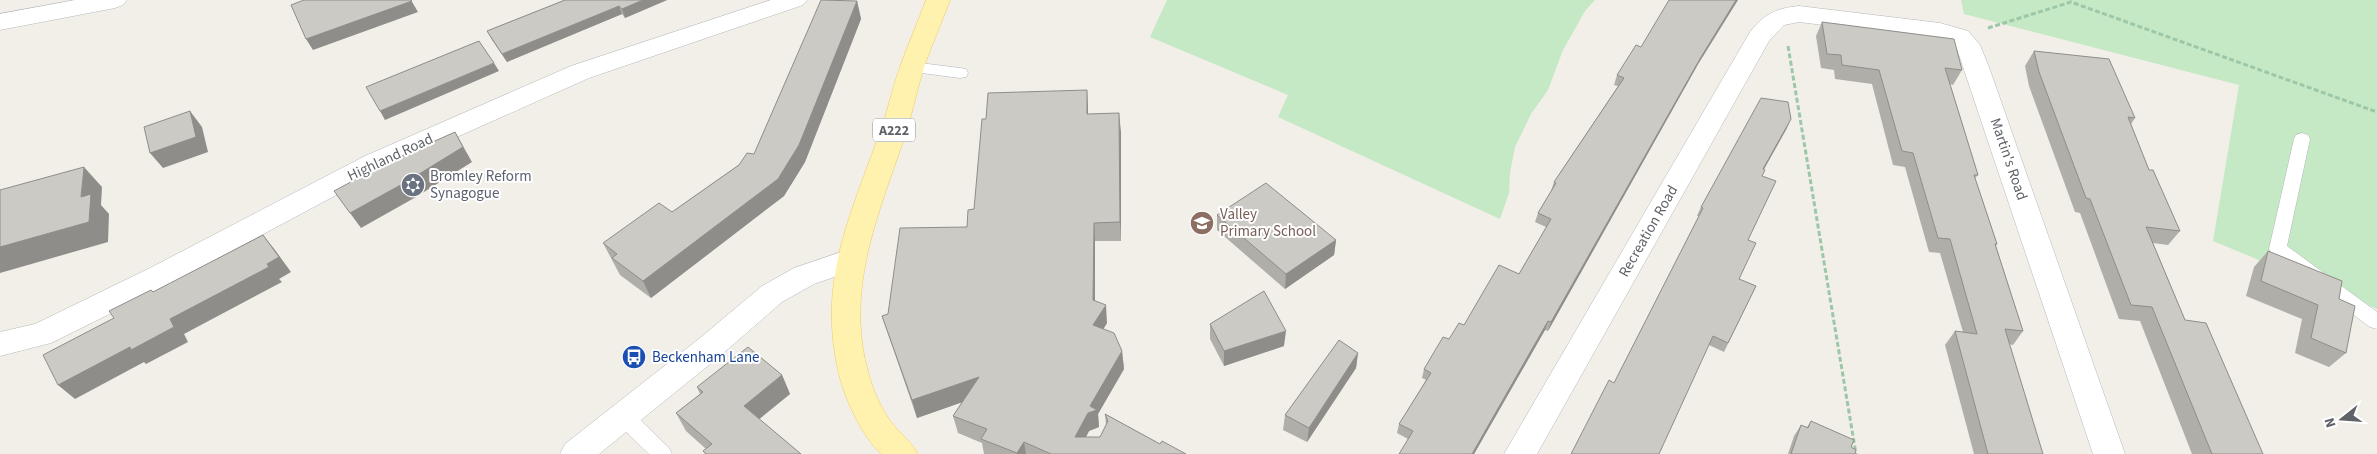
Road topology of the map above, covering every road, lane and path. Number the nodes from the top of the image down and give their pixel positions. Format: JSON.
{"nodes":[{"id":1,"x":115,"y":0,"type":"edge"},
{"id":2,"x":794,"y":0,"type":"edge"},
{"id":3,"x":938,"y":0,"type":"edge"},
{"id":4,"x":2067,"y":0,"type":"edge"},
{"id":5,"x":2071,"y":2,"type":"junction"},
{"id":6,"x":1783,"y":14,"type":"junction"},
{"id":7,"x":0,"y":22,"type":"edge"},
{"id":8,"x":1959,"y":38,"type":"junction"},
{"id":9,"x":912,"y":67,"type":"junction"},
{"id":10,"x":960,"y":73,"type":"dead end"},
{"id":11,"x":2377,"y":112,"type":"edge"},
{"id":12,"x":2302,"y":139,"type":"dead end"},
{"id":13,"x":850,"y":260,"type":"junction"},
{"id":14,"x":2377,"y":322,"type":"edge"},
{"id":15,"x":0,"y":344,"type":"edge"},
{"id":16,"x":623,"y":416,"type":"junction"},
{"id":17,"x":576,"y":454,"type":"edge"},
{"id":18,"x":662,"y":454,"type":"edge"},
{"id":19,"x":902,"y":454,"type":"edge"},
{"id":20,"x":1520,"y":454,"type":"edge"},
{"id":21,"x":1856,"y":454,"type":"edge"},
{"id":22,"x":2109,"y":454,"type":"edge"}],
"edges":[{"from":1,"to":7,"type":"street"},
{"from":2,"to":15,"type":"street","name":"Highland Road"},
{"from":3,"to":9,"type":"main road","number":"A222"},
{"from":4,"to":5,"type":"path"},
{"from":5,"to":8,"type":"path"},
{"from":5,"to":11,"type":"path"},
{"from":6,"to":8,"type":"street"},
{"from":6,"to":20,"type":"street","name":"Recreation Road"},
{"from":6,"to":21,"type":"path"},
{"from":8,"to":22,"type":"street","name":"Martin's Road"},
{"from":9,"to":10,"type":"lane"},
{"from":9,"to":13,"type":"main road","number":"A222"},
{"from":12,"to":14,"type":"lane"},
{"from":13,"to":16,"type":"street"},
{"from":13,"to":19,"type":"main road","number":"A222"},
{"from":16,"to":17,"type":"street"},
{"from":16,"to":18,"type":"lane"}]}
